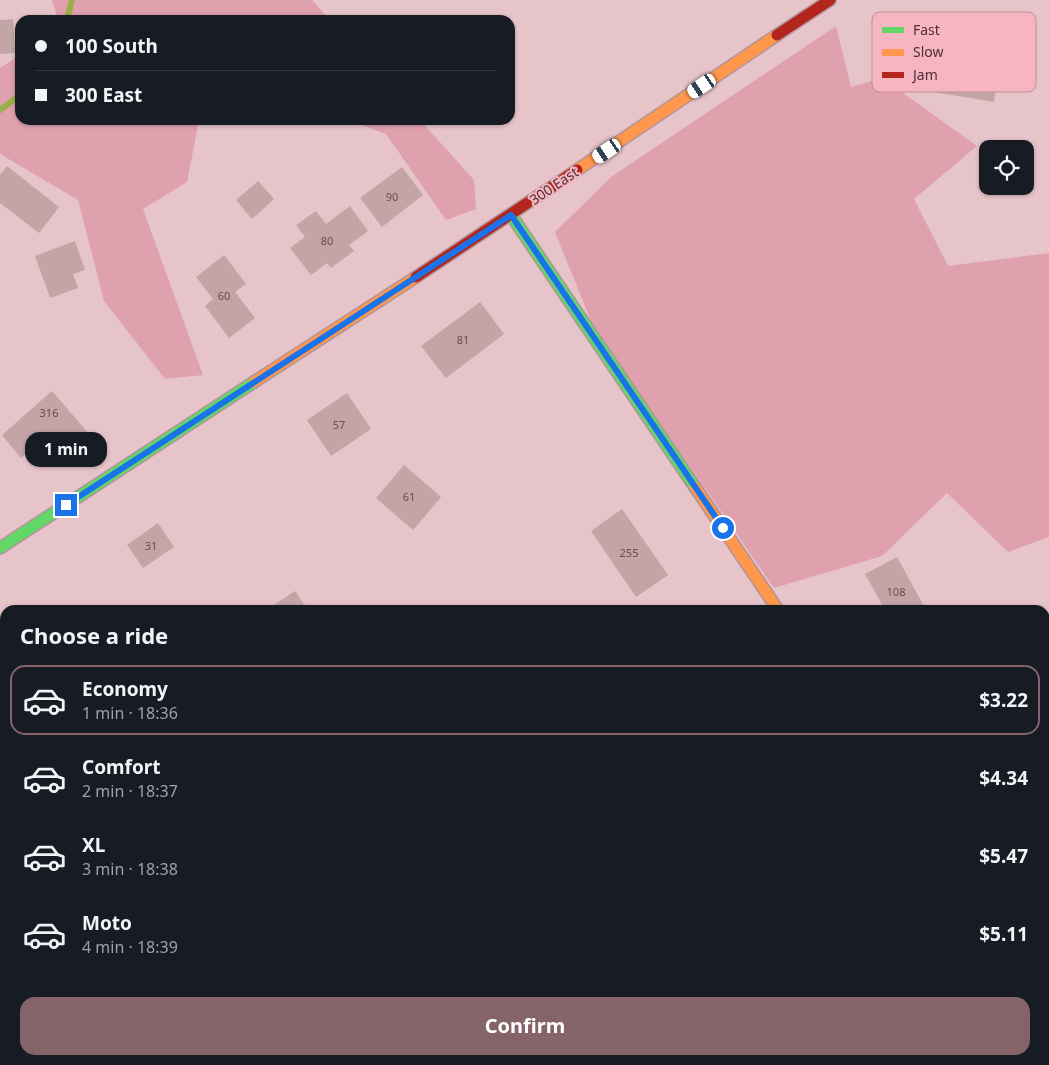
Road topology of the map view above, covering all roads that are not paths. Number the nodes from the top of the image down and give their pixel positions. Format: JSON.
{"nodes":[{"id":1,"x":830,"y":0,"type":"edge"},
{"id":2,"x":511,"y":215,"type":"junction"},
{"id":3,"x":0,"y":548,"type":"edge"},
{"id":4,"x":775,"y":605,"type":"edge"}],
"edges":[{"from":1,"to":2,"type":"street","name":"300 East"},
{"from":2,"to":3,"type":"street","name":"300 East"},
{"from":2,"to":4,"type":"street"}]}
